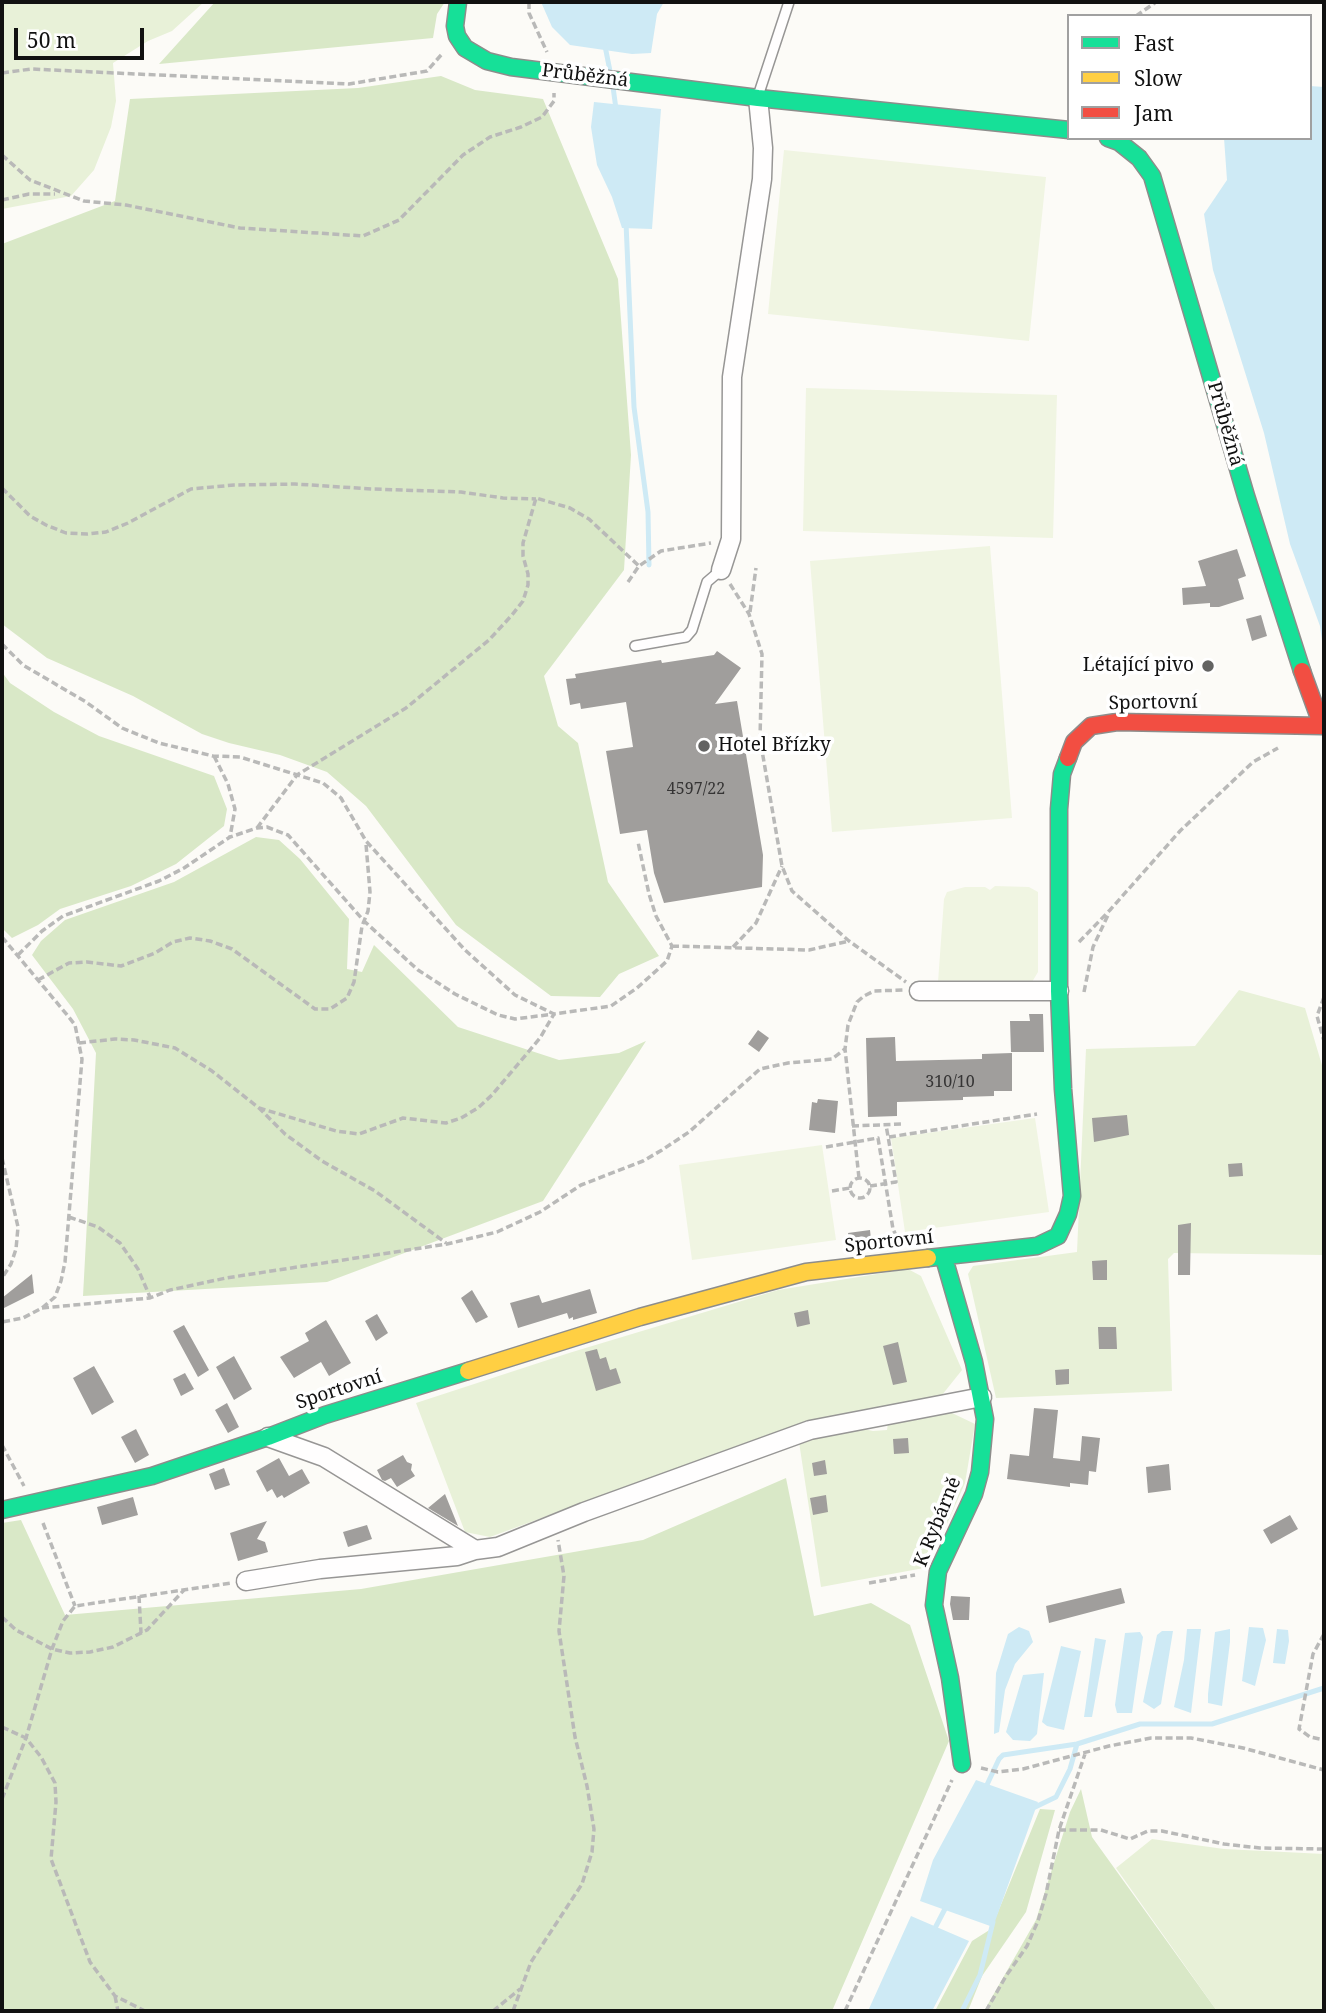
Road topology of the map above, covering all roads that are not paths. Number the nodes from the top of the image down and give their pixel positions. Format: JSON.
{"nodes":[{"id":1,"x":458,"y":2,"type":"edge"},
{"id":2,"x":789,"y":2,"type":"edge"},
{"id":3,"x":758,"y":98,"type":"junction"},
{"id":4,"x":1067,"y":130,"type":"edge"},
{"id":5,"x":1114,"y":140,"type":"edge"},
{"id":6,"x":721,"y":570,"type":"joint"},
{"id":7,"x":635,"y":646,"type":"dead end"},
{"id":8,"x":1322,"y":726,"type":"joint"},
{"id":9,"x":919,"y":991,"type":"road end"},
{"id":10,"x":1059,"y":991,"type":"junction"},
{"id":11,"x":944,"y":1258,"type":"junction"},
{"id":12,"x":982,"y":1397,"type":"junction"},
{"id":13,"x":268,"y":1437,"type":"junction"},
{"id":14,"x":2,"y":1510,"type":"edge"},
{"id":15,"x":475,"y":1550,"type":"junction"},
{"id":16,"x":246,"y":1581,"type":"road end"},
{"id":17,"x":962,"y":1764,"type":"road end"}],
"edges":[{"from":1,"to":3,"type":"street","name":"Průběžná"},
{"from":2,"to":3,"type":"lane"},
{"from":3,"to":4,"type":"street","name":"Průběžná"},
{"from":3,"to":6,"type":"street"},
{"from":5,"to":8,"type":"street","name":"Průběžná"},
{"from":6,"to":7,"type":"lane"},
{"from":8,"to":10,"type":"street","name":"Sportovní"},
{"from":9,"to":10,"type":"street"},
{"from":10,"to":11,"type":"street","name":"Sportovní"},
{"from":11,"to":12,"type":"street","name":"K Rybárně"},
{"from":11,"to":13,"type":"street","name":"Sportovní"},
{"from":12,"to":15,"type":"street"},
{"from":12,"to":17,"type":"street","name":"K Rybárně"},
{"from":13,"to":14,"type":"street","name":"Sportovní"},
{"from":13,"to":15,"type":"street"},
{"from":15,"to":16,"type":"street"}]}
